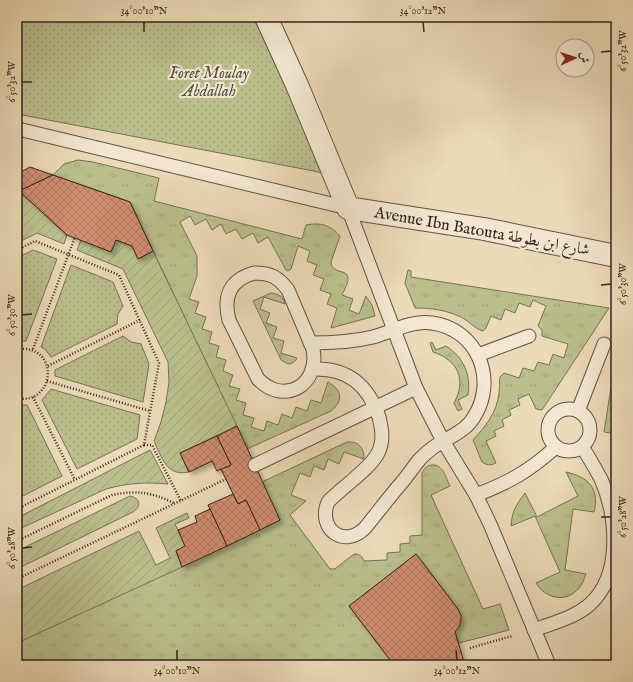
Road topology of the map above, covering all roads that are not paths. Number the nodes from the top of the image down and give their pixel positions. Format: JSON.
{"nodes":[{"id":1,"x":266,"y":17,"type":"edge"},
{"id":2,"x":18,"y":129,"type":"dead end"},
{"id":3,"x":348,"y":208,"type":"junction"},
{"id":4,"x":616,"y":256,"type":"edge"},
{"id":5,"x":394,"y":330,"type":"junction"},
{"id":6,"x":529,"y":336,"type":"dead end"},
{"id":7,"x":310,"y":342,"type":"junction"},
{"id":8,"x":604,"y":344,"type":"dead end"},
{"id":9,"x":478,"y":355,"type":"junction"},
{"id":10,"x":314,"y":369,"type":"junction"},
{"id":11,"x":416,"y":388,"type":"junction"},
{"id":12,"x":375,"y":407,"type":"junction"},
{"id":13,"x":578,"y":411,"type":"junction"},
{"id":14,"x":443,"y":441,"type":"junction"},
{"id":15,"x":556,"y":447,"type":"junction"},
{"id":16,"x":582,"y":447,"type":"junction"},
{"id":17,"x":255,"y":465,"type":"dead end"},
{"id":18,"x":476,"y":495,"type":"junction"},
{"id":19,"x":534,"y":630,"type":"junction"},
{"id":20,"x":549,"y":665,"type":"edge"}],
"edges":[{"from":1,"to":3,"type":"street"},
{"from":2,"to":3,"type":"lane"},
{"from":3,"to":4,"type":"street","name":"Avenue Ibn Batouta شارع ابن بطوطة"},
{"from":3,"to":5,"type":"lane"},
{"from":5,"to":7,"type":"lane"},
{"from":5,"to":9,"type":"lane"},
{"from":5,"to":11,"type":"lane"},
{"from":6,"to":9,"type":"lane"},
{"from":7,"to":10,"type":"lane"},
{"from":7,"to":10,"type":"lane"},
{"from":8,"to":13,"type":"lane"},
{"from":9,"to":14,"type":"lane"},
{"from":10,"to":12,"type":"lane"},
{"from":11,"to":12,"type":"lane"},
{"from":11,"to":14,"type":"lane"},
{"from":12,"to":14,"type":"lane"},
{"from":12,"to":17,"type":"lane"},
{"from":13,"to":15,"type":"lane"},
{"from":13,"to":16,"type":"lane"},
{"from":14,"to":18,"type":"lane"},
{"from":15,"to":16,"type":"lane"},
{"from":15,"to":18,"type":"lane"},
{"from":16,"to":19,"type":"lane"},
{"from":18,"to":19,"type":"lane"},
{"from":19,"to":20,"type":"lane"}]}
